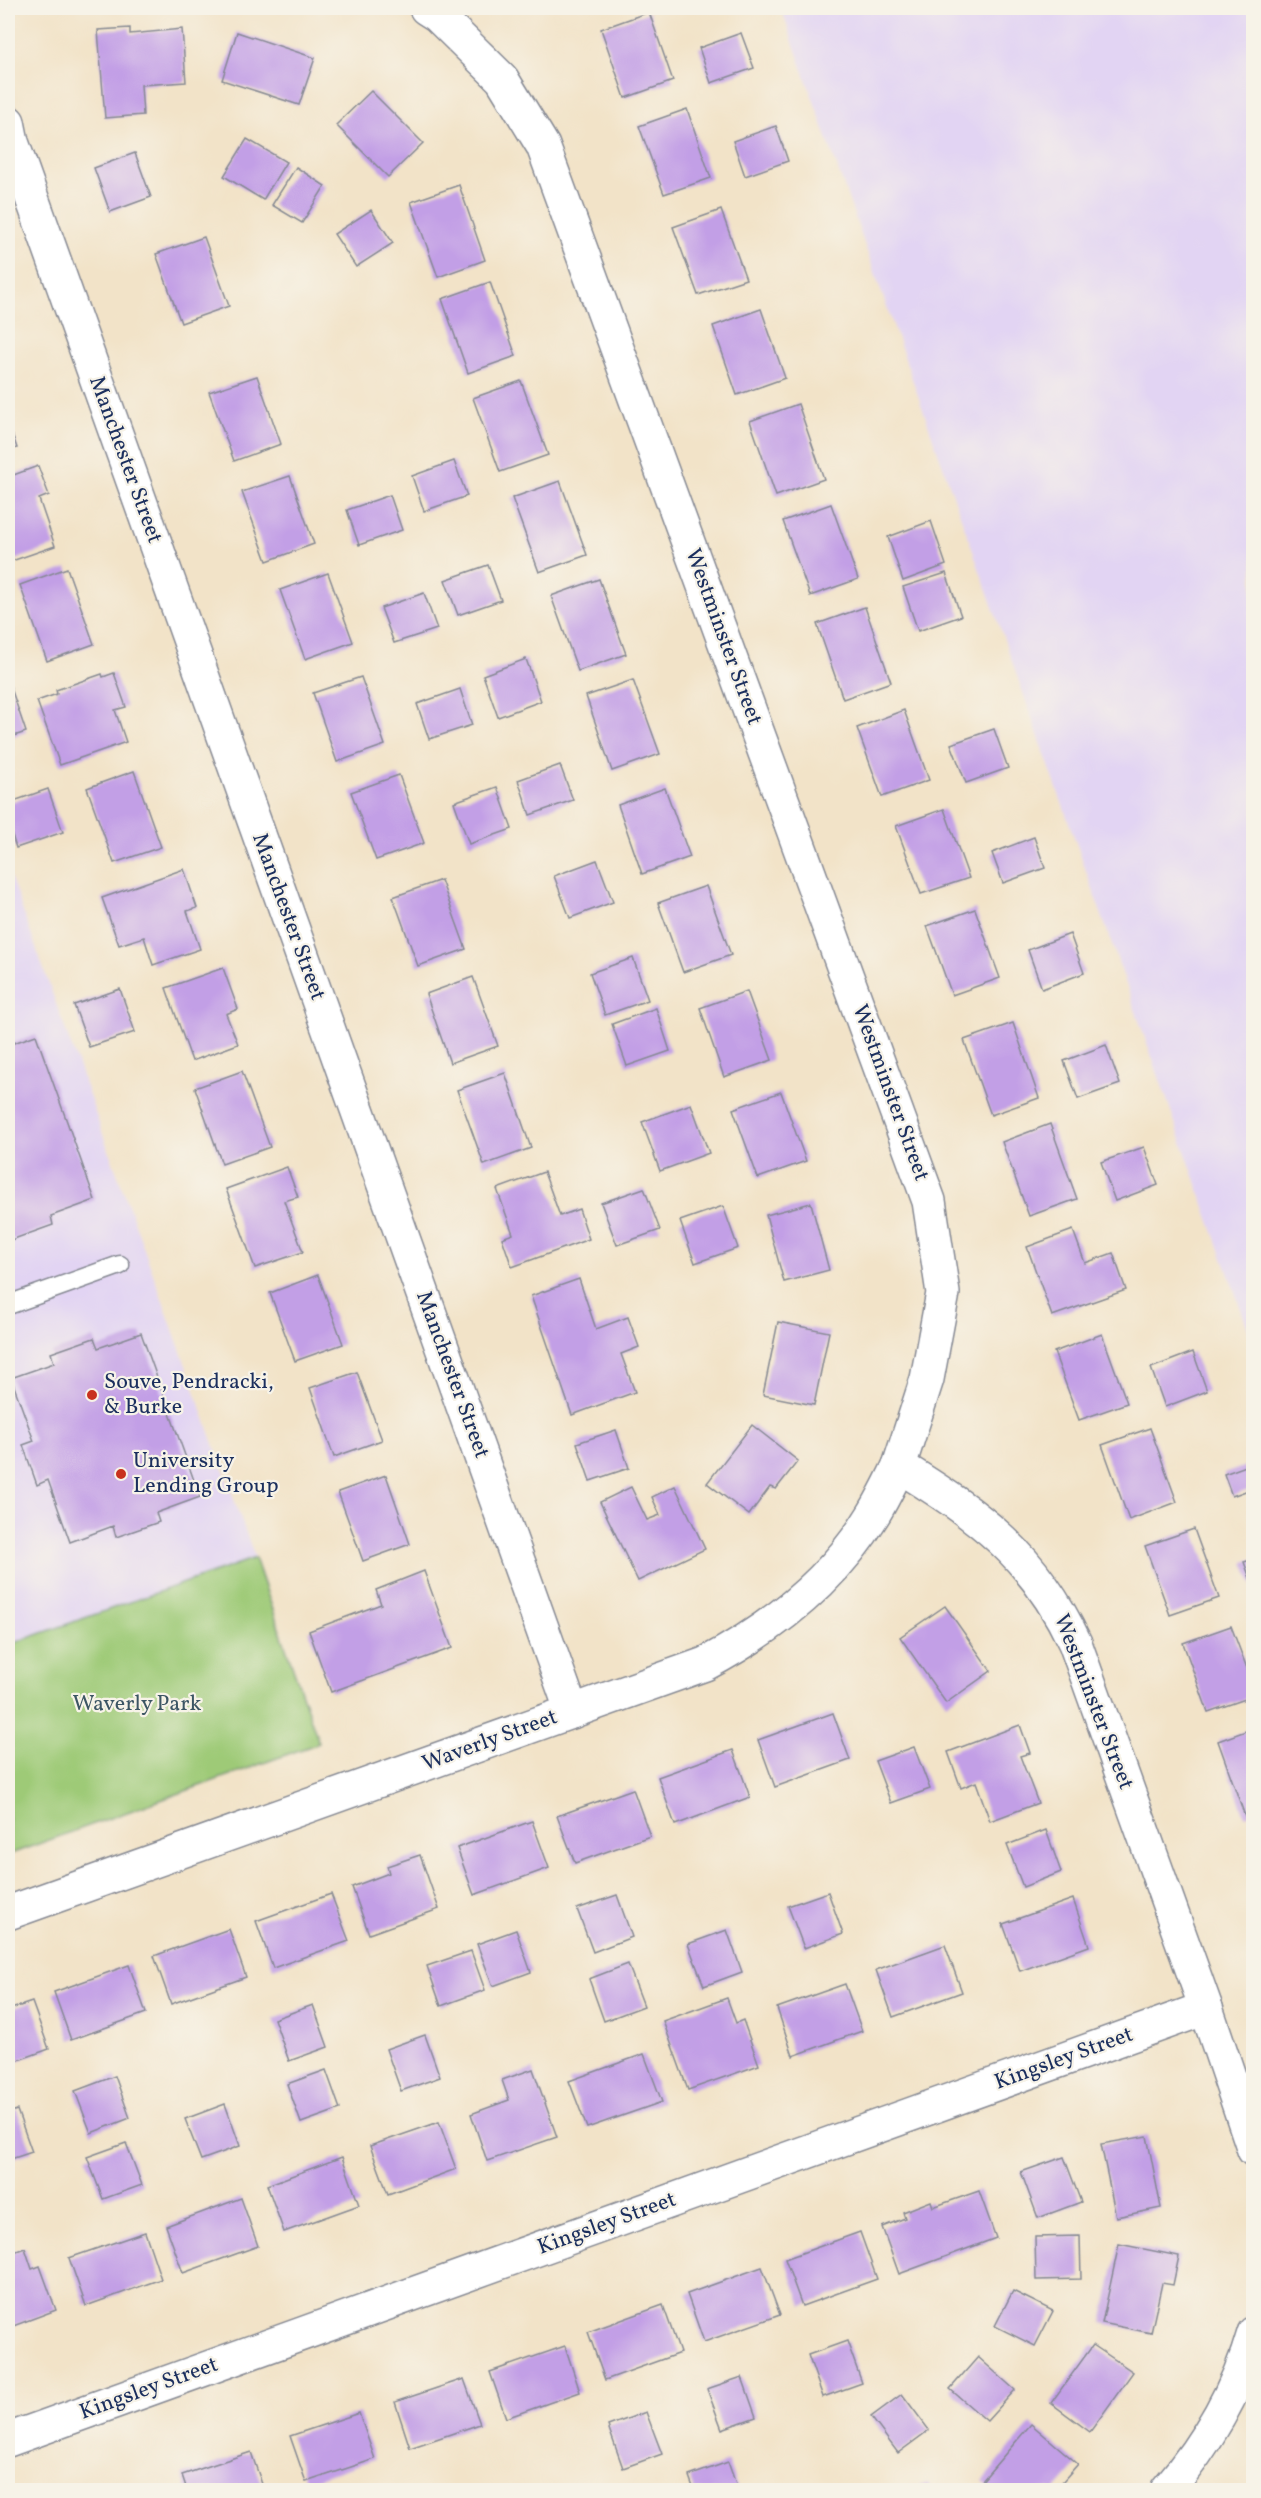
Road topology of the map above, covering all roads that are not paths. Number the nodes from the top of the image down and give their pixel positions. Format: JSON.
{"nodes":[{"id":1,"x":434,"y":10,"type":"edge"},
{"id":2,"x":8,"y":122,"type":"edge"},
{"id":3,"x":120,"y":1265,"type":"dead end"},
{"id":4,"x":8,"y":1305,"type":"edge"},
{"id":5,"x":899,"y":1466,"type":"junction"},
{"id":6,"x":572,"y":1712,"type":"junction"},
{"id":7,"x":8,"y":1913,"type":"edge"},
{"id":8,"x":1206,"y":2008,"type":"junction"},
{"id":9,"x":1254,"y":2150,"type":"edge"},
{"id":10,"x":1254,"y":2333,"type":"edge"},
{"id":11,"x":1241,"y":2407,"type":"edge"},
{"id":12,"x":8,"y":2440,"type":"edge"},
{"id":13,"x":1167,"y":2490,"type":"edge"}],
"edges":[{"from":1,"to":5,"type":"street","name":"Westminster Street"},
{"from":2,"to":6,"type":"street","name":"Manchester Street"},
{"from":3,"to":4,"type":"lane"},
{"from":5,"to":6,"type":"street","name":"Waverly Street"},
{"from":5,"to":8,"type":"street","name":"Westminster Street"},
{"from":6,"to":7,"type":"street","name":"Waverly Street"},
{"from":8,"to":9,"type":"street","name":"Westminster Street"},
{"from":8,"to":12,"type":"street","name":"Kingsley Street"},
{"from":10,"to":11,"type":"street"},
{"from":11,"to":13,"type":"street"}]}
